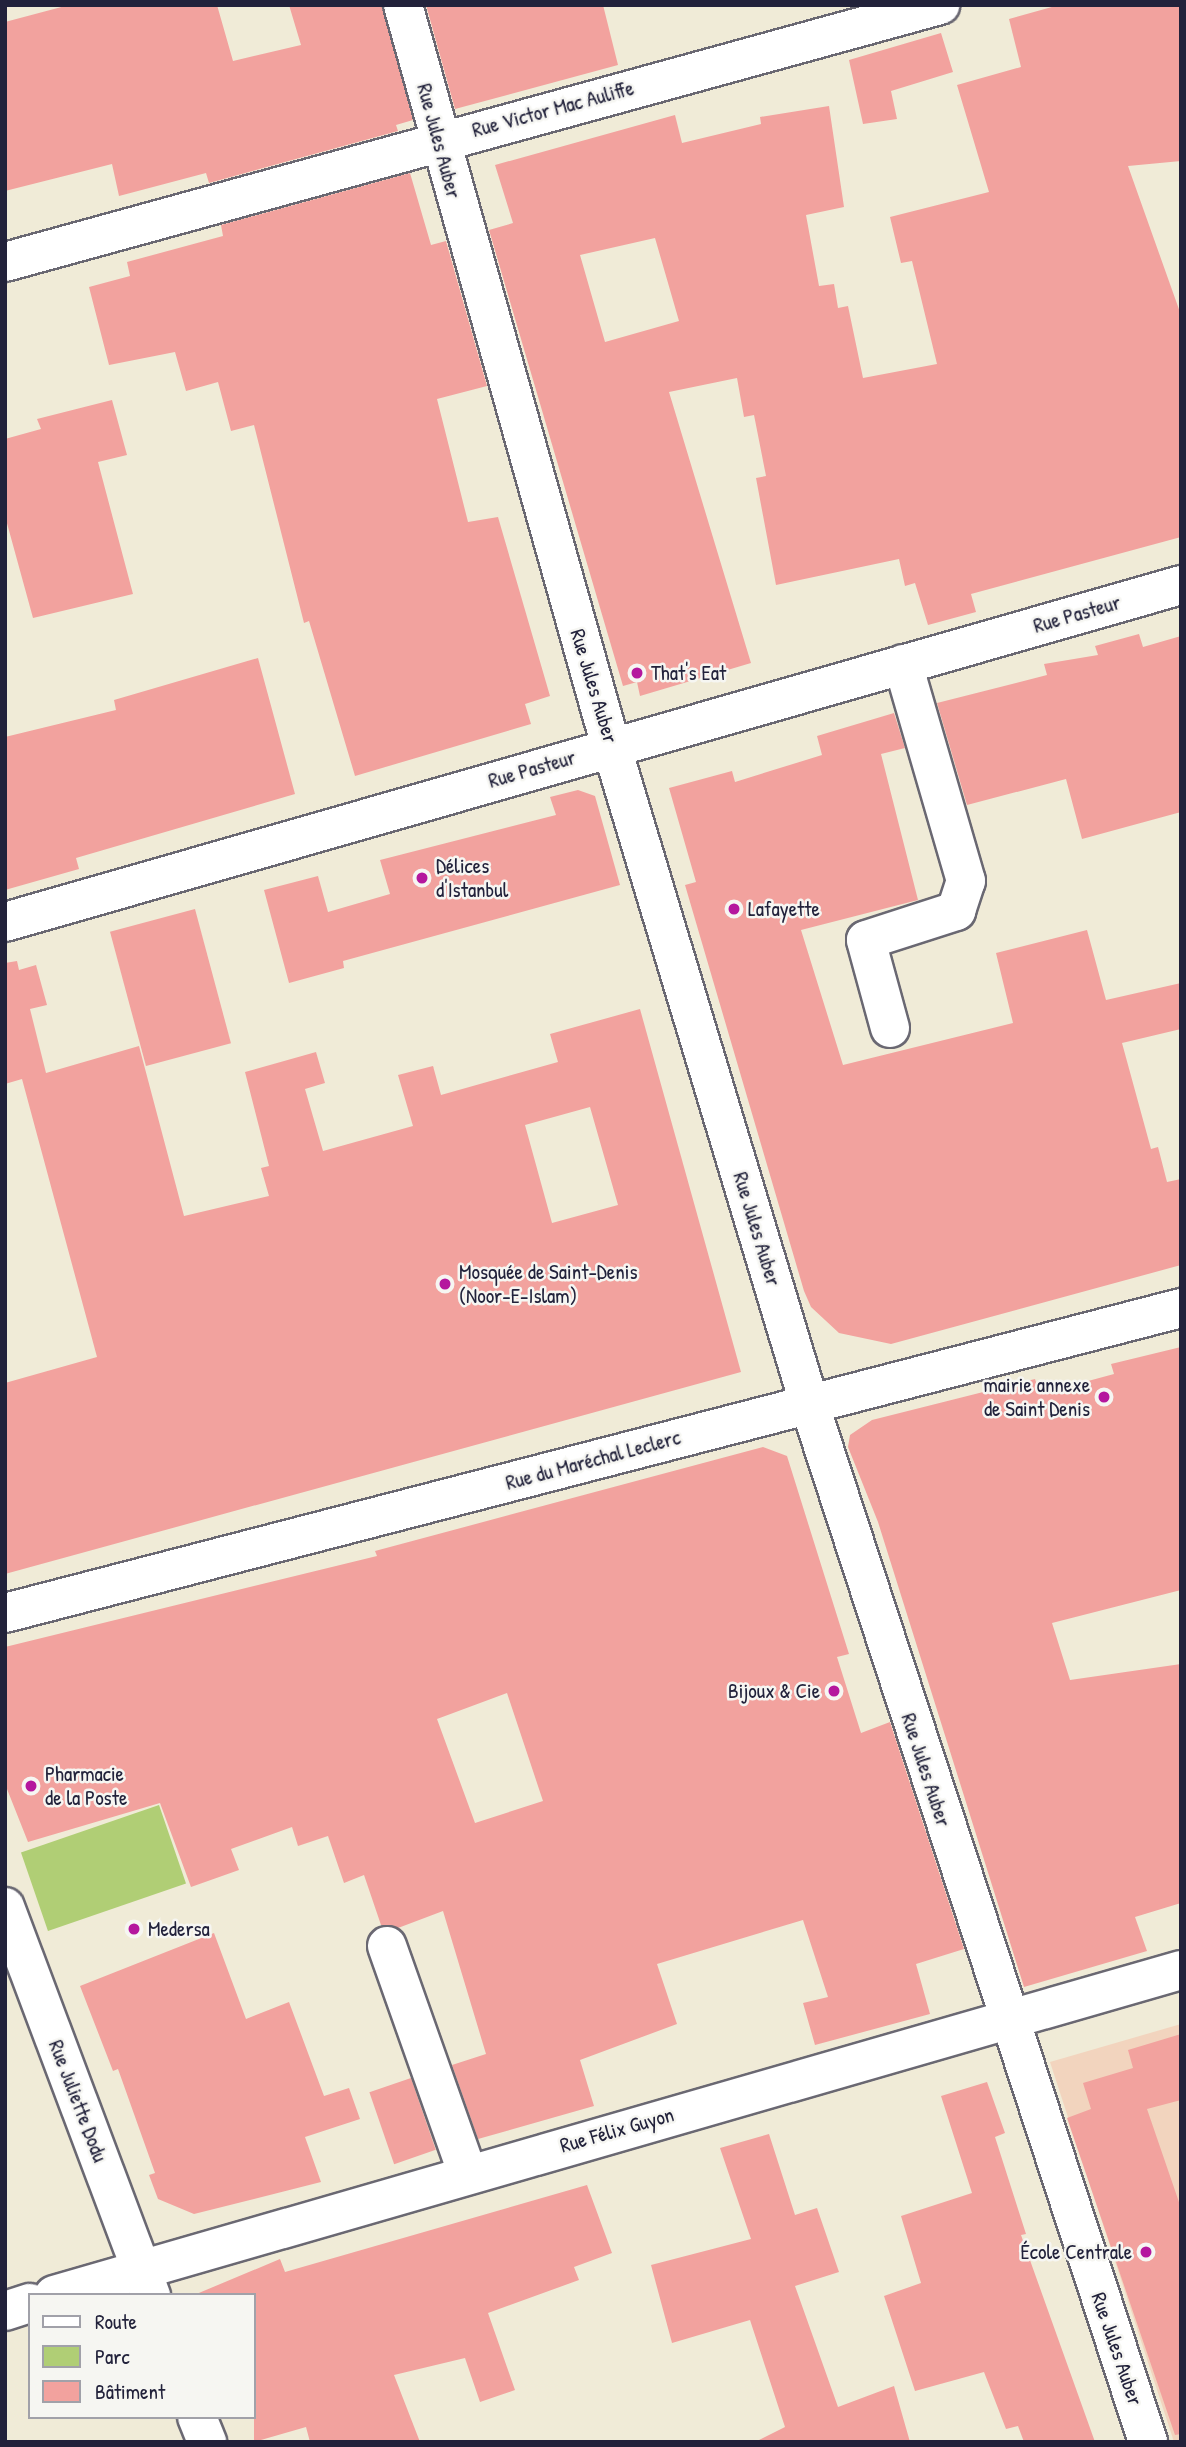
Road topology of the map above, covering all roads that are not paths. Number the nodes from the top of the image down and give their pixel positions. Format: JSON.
{"nodes":[{"id":1,"x":403,"y":5,"type":"edge"},
{"id":2,"x":940,"y":5,"type":"edge"},
{"id":3,"x":437,"y":140,"type":"junction"},
{"id":4,"x":5,"y":262,"type":"edge"},
{"id":5,"x":1181,"y":585,"type":"edge"},
{"id":6,"x":903,"y":664,"type":"junction"},
{"id":7,"x":613,"y":747,"type":"junction"},
{"id":8,"x":5,"y":922,"type":"edge"},
{"id":9,"x":890,"y":1028,"type":"dead end"},
{"id":10,"x":1181,"y":1308,"type":"edge"},
{"id":11,"x":809,"y":1403,"type":"junction"},
{"id":12,"x":5,"y":1614,"type":"edge"},
{"id":13,"x":5,"y":1907,"type":"edge"},
{"id":14,"x":387,"y":1946,"type":"dead end"},
{"id":15,"x":1181,"y":1970,"type":"edge"},
{"id":16,"x":1006,"y":2022,"type":"junction"},
{"id":17,"x":467,"y":2172,"type":"junction"},
{"id":18,"x":146,"y":2281,"type":"edge"},
{"id":19,"x":67,"y":2293,"type":"edge"},
{"id":20,"x":28,"y":2304,"type":"edge"},
{"id":21,"x":5,"y":2311,"type":"edge"},
{"id":22,"x":198,"y":2419,"type":"edge"},
{"id":23,"x":207,"y":2442,"type":"edge"},
{"id":24,"x":1148,"y":2442,"type":"edge"}],
"edges":[{"from":1,"to":3,"type":"street","name":"Rue Jules Auber"},
{"from":2,"to":3,"type":"street","name":"Rue Victor Mac Auliffe"},
{"from":3,"to":4,"type":"street","name":"Rue Victor Mac Auliffe"},
{"from":3,"to":7,"type":"street","name":"Rue Jules Auber"},
{"from":5,"to":6,"type":"street","name":"Rue Pasteur"},
{"from":6,"to":7,"type":"street","name":"Rue Pasteur"},
{"from":6,"to":9,"type":"street"},
{"from":7,"to":8,"type":"street","name":"Rue Pasteur"},
{"from":7,"to":11,"type":"street","name":"Rue Jules Auber"},
{"from":10,"to":11,"type":"street","name":"Rue du Maréchal Leclerc"},
{"from":11,"to":12,"type":"street","name":"Rue du Maréchal Leclerc"},
{"from":11,"to":16,"type":"street","name":"Rue Jules Auber"},
{"from":13,"to":18,"type":"street","name":"Rue Juliette Dodu"},
{"from":14,"to":17,"type":"street"},
{"from":15,"to":16,"type":"street","name":"Rue Félix Guyon"},
{"from":16,"to":17,"type":"street","name":"Rue Félix Guyon"},
{"from":16,"to":24,"type":"street","name":"Rue Jules Auber"},
{"from":17,"to":18,"type":"street","name":"Rue Félix Guyon"},
{"from":18,"to":19,"type":"street","name":"Rue Félix Guyon"},
{"from":20,"to":21,"type":"street"},
{"from":22,"to":23,"type":"street"}]}
